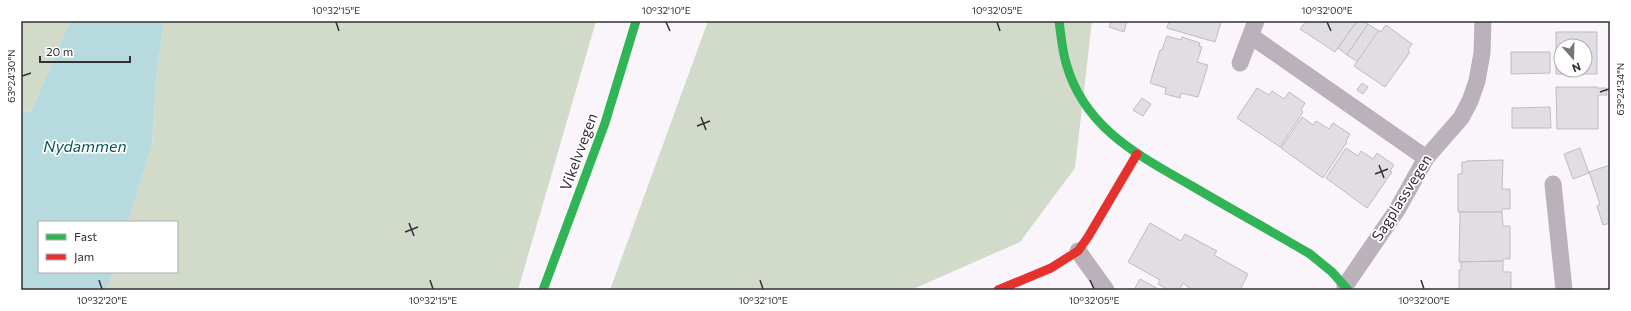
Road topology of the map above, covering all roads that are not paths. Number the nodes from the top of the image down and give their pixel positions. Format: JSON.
{"nodes":[{"id":1,"x":636,"y":21,"type":"edge"},
{"id":2,"x":1059,"y":21,"type":"edge"},
{"id":3,"x":1483,"y":21,"type":"edge"},
{"id":4,"x":1254,"y":28,"type":"edge"},
{"id":5,"x":1240,"y":63,"type":"dead end"},
{"id":6,"x":1137,"y":154,"type":"junction"},
{"id":7,"x":1426,"y":158,"type":"junction"},
{"id":8,"x":1554,"y":184,"type":"dead end"},
{"id":9,"x":1078,"y":251,"type":"junction"},
{"id":10,"x":1346,"y":288,"type":"edge"},
{"id":11,"x":543,"y":290,"type":"edge"},
{"id":12,"x":998,"y":290,"type":"edge"},
{"id":13,"x":1106,"y":290,"type":"edge"},
{"id":14,"x":1564,"y":290,"type":"edge"}],
"edges":[{"from":1,"to":11,"type":"street","name":"Vikelvvegen"},
{"from":2,"to":6,"type":"street","name":"Sagplassvegen"},
{"from":3,"to":7,"type":"lane","name":"Sagplassvegen"},
{"from":4,"to":5,"type":"lane"},
{"from":4,"to":7,"type":"lane"},
{"from":6,"to":9,"type":"street"},
{"from":6,"to":10,"type":"street","name":"Sagplassvegen"},
{"from":7,"to":10,"type":"lane","name":"Sagplassvegen"},
{"from":8,"to":14,"type":"lane"},
{"from":9,"to":12,"type":"street"},
{"from":9,"to":13,"type":"lane"}]}
